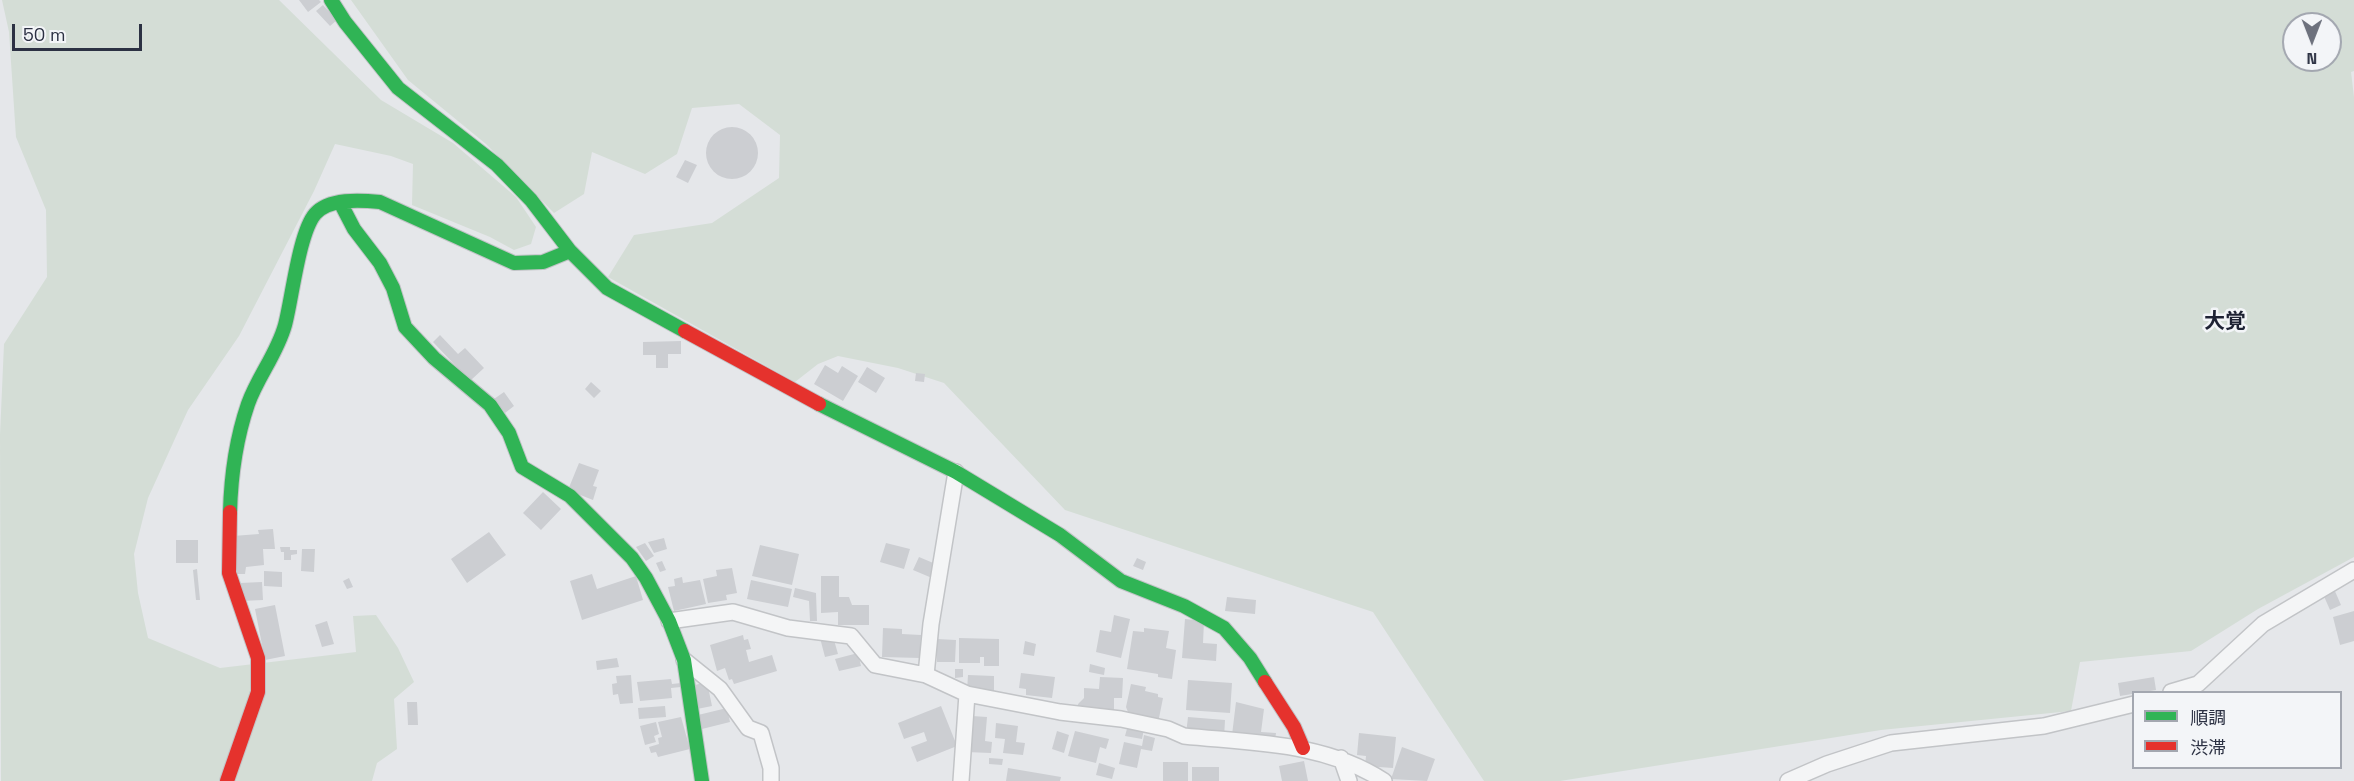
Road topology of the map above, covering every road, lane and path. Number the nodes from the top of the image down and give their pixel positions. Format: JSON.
{"nodes":[{"id":1,"x":331,"y":0,"type":"edge"},
{"id":2,"x":340,"y":202,"type":"junction"},
{"id":3,"x":570,"y":251,"type":"junction"},
{"id":4,"x":956,"y":472,"type":"junction"},
{"id":5,"x":2354,"y":570,"type":"edge"},
{"id":6,"x":669,"y":621,"type":"junction"},
{"id":7,"x":684,"y":660,"type":"junction"},
{"id":8,"x":926,"y":675,"type":"junction"},
{"id":9,"x":2177,"y":691,"type":"edge"},
{"id":10,"x":967,"y":694,"type":"junction"},
{"id":11,"x":2132,"y":704,"type":"edge"},
{"id":12,"x":1303,"y":748,"type":"junction"},
{"id":13,"x":1341,"y":758,"type":"junction"},
{"id":14,"x":226,"y":781,"type":"edge"},
{"id":15,"x":702,"y":781,"type":"edge"},
{"id":16,"x":771,"y":781,"type":"edge"},
{"id":17,"x":961,"y":781,"type":"edge"},
{"id":18,"x":1349,"y":781,"type":"edge"},
{"id":19,"x":1384,"y":781,"type":"edge"},
{"id":20,"x":1788,"y":781,"type":"edge"}],
"edges":[{"from":1,"to":3,"type":"street"},
{"from":2,"to":3,"type":"street"},
{"from":2,"to":6,"type":"street"},
{"from":2,"to":14,"type":"street"},
{"from":3,"to":4,"type":"street"},
{"from":4,"to":8,"type":"street"},
{"from":4,"to":12,"type":"street"},
{"from":5,"to":9,"type":"street"},
{"from":6,"to":7,"type":"street"},
{"from":6,"to":8,"type":"street"},
{"from":7,"to":15,"type":"street"},
{"from":7,"to":16,"type":"street"},
{"from":8,"to":10,"type":"street"},
{"from":10,"to":12,"type":"street"},
{"from":10,"to":17,"type":"street"},
{"from":11,"to":20,"type":"street"},
{"from":12,"to":13,"type":"street"},
{"from":13,"to":18,"type":"street"},
{"from":13,"to":19,"type":"street"}]}
